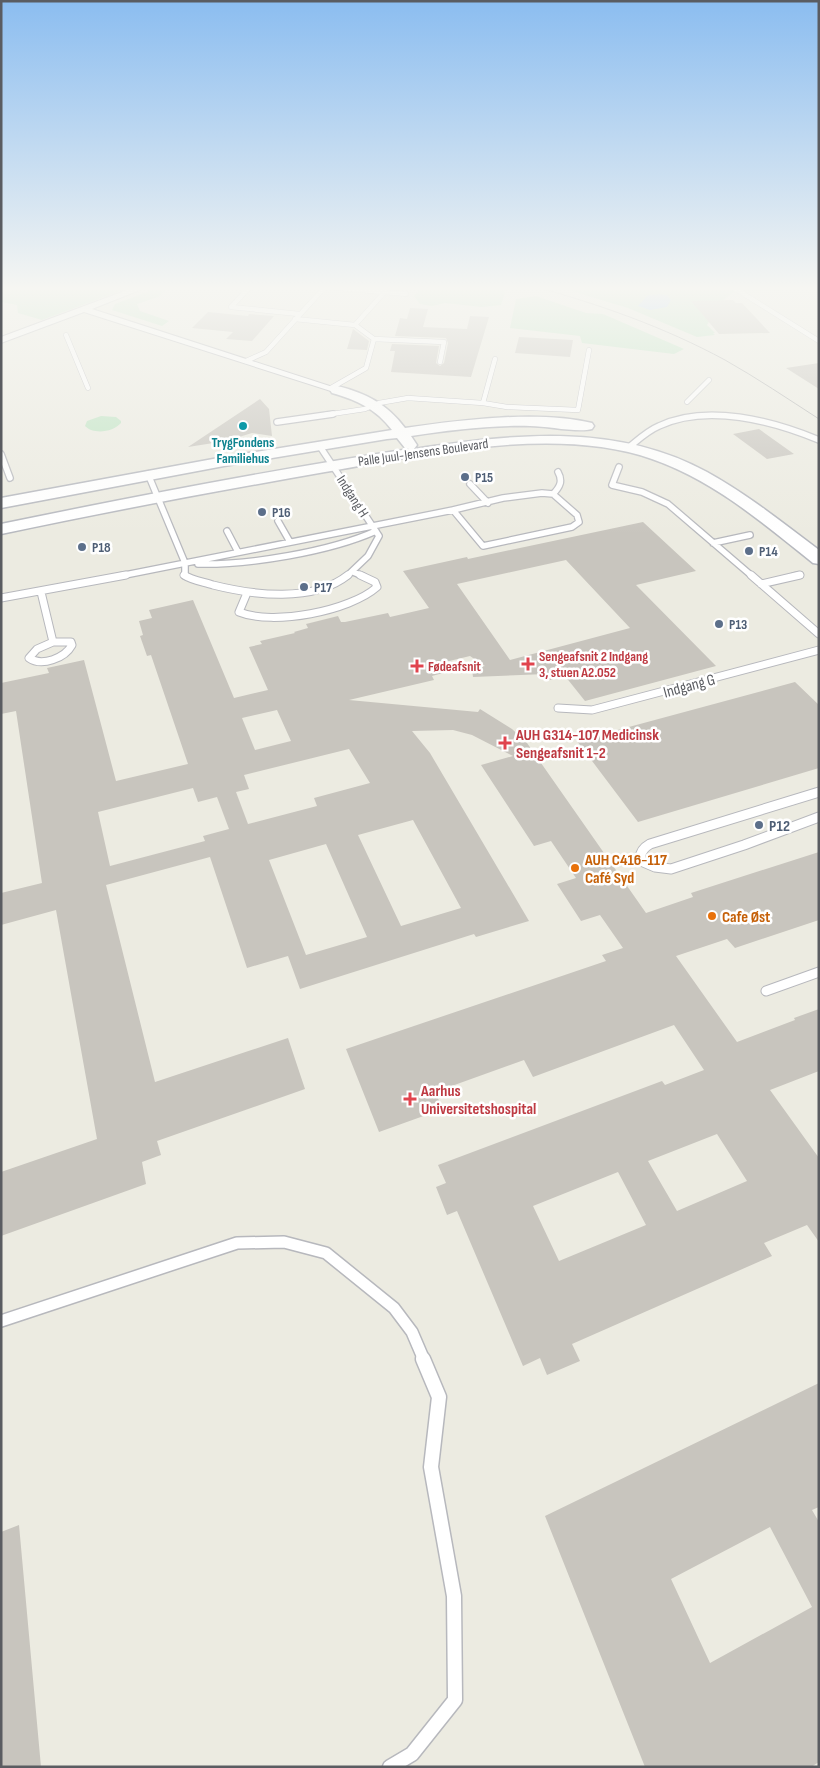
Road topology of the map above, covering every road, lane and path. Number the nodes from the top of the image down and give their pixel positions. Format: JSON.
{"nodes":[{"id":1,"x":80,"y":369,"type":"edge"},
{"id":2,"x":270,"y":369,"type":"edge"},
{"id":3,"x":365,"y":369,"type":"edge"},
{"id":4,"x":492,"y":369,"type":"edge"},
{"id":5,"x":586,"y":369,"type":"edge"},
{"id":6,"x":709,"y":380,"type":"dead end"},
{"id":7,"x":88,"y":388,"type":"dead end"},
{"id":8,"x":334,"y":389,"type":"junction"},
{"id":9,"x":686,"y":402,"type":"dead end"},
{"id":10,"x":483,"y":404,"type":"junction"},
{"id":11,"x":370,"y":406,"type":"junction"},
{"id":12,"x":277,"y":422,"type":"dead end"},
{"id":13,"x":402,"y":433,"type":"junction"},
{"id":14,"x":383,"y":436,"type":"junction"},
{"id":15,"x":643,"y":437,"type":"junction"},
{"id":16,"x":819,"y":440,"type":"edge"},
{"id":17,"x":319,"y":445,"type":"junction"},
{"id":18,"x":628,"y":448,"type":"junction"},
{"id":19,"x":415,"y":453,"type":"junction"},
{"id":20,"x":1,"y":454,"type":"edge"},
{"id":21,"x":397,"y":456,"type":"junction"},
{"id":22,"x":334,"y":466,"type":"junction"},
{"id":23,"x":618,"y":467,"type":"dead end"},
{"id":24,"x":558,"y":472,"type":"dead end"},
{"id":25,"x":148,"y":474,"type":"junction"},
{"id":26,"x":10,"y":478,"type":"dead end"},
{"id":27,"x":470,"y":484,"type":"dead end"},
{"id":28,"x":553,"y":494,"type":"junction"},
{"id":29,"x":157,"y":497,"type":"junction"},
{"id":30,"x":1,"y":503,"type":"edge"},
{"id":31,"x":488,"y":503,"type":"junction"},
{"id":32,"x":453,"y":510,"type":"junction"},
{"id":33,"x":278,"y":521,"type":"dead end"},
{"id":34,"x":374,"y":528,"type":"junction"},
{"id":35,"x":1,"y":529,"type":"edge"},
{"id":36,"x":227,"y":531,"type":"dead end"},
{"id":37,"x":750,"y":535,"type":"dead end"},
{"id":38,"x":290,"y":542,"type":"junction"},
{"id":39,"x":713,"y":543,"type":"junction"},
{"id":40,"x":819,"y":545,"type":"edge"},
{"id":41,"x":238,"y":552,"type":"junction"},
{"id":42,"x":819,"y":559,"type":"edge"},
{"id":43,"x":185,"y":563,"type":"junction"},
{"id":44,"x":353,"y":572,"type":"junction"},
{"id":45,"x":800,"y":575,"type":"dead end"},
{"id":46,"x":761,"y":584,"type":"junction"},
{"id":47,"x":41,"y":592,"type":"junction"},
{"id":48,"x":247,"y":593,"type":"junction"},
{"id":49,"x":1,"y":598,"type":"edge"},
{"id":50,"x":819,"y":634,"type":"edge"},
{"id":51,"x":54,"y":642,"type":"junction"},
{"id":52,"x":819,"y":650,"type":"edge"},
{"id":53,"x":558,"y":708,"type":"dead end"},
{"id":54,"x":819,"y":792,"type":"edge"},
{"id":55,"x":819,"y":817,"type":"edge"},
{"id":56,"x":819,"y":972,"type":"edge"},
{"id":57,"x":766,"y":991,"type":"dead end"},
{"id":58,"x":1,"y":1322,"type":"edge"},
{"id":59,"x":390,"y":1767,"type":"edge"}],
"edges":[{"from":1,"to":7,"type":"lane"},
{"from":2,"to":8,"type":"street"},
{"from":3,"to":8,"type":"lane"},
{"from":4,"to":10,"type":"lane"},
{"from":5,"to":10,"type":"lane"},
{"from":6,"to":9,"type":"lane"},
{"from":8,"to":11,"type":"street"},
{"from":10,"to":11,"type":"lane"},
{"from":11,"to":12,"type":"lane"},
{"from":11,"to":13,"type":"street"},
{"from":11,"to":14,"type":"street"},
{"from":13,"to":14,"type":"street","name":"Palle Juul-Jensens Boulevard"},
{"from":13,"to":15,"type":"street","name":"Palle Juul-Jensens Boulevard"},
{"from":13,"to":19,"type":"street"},
{"from":14,"to":17,"type":"street","name":"Palle Juul-Jensens Boulevard"},
{"from":14,"to":21,"type":"street"},
{"from":15,"to":16,"type":"lane"},
{"from":15,"to":18,"type":"lane"},
{"from":15,"to":40,"type":"street","name":"Palle Juul-Jensens Boulevard"},
{"from":17,"to":22,"type":"lane","name":"Indgang H"},
{"from":17,"to":25,"type":"street","name":"Palle Juul-Jensens Boulevard"},
{"from":18,"to":19,"type":"street","name":"Palle Juul-Jensens Boulevard"},
{"from":18,"to":42,"type":"street","name":"Palle Juul-Jensens Boulevard"},
{"from":19,"to":21,"type":"street","name":"Palle Juul-Jensens Boulevard"},
{"from":20,"to":26,"type":"lane"},
{"from":21,"to":22,"type":"street","name":"Palle Juul-Jensens Boulevard"},
{"from":22,"to":29,"type":"street","name":"Palle Juul-Jensens Boulevard"},
{"from":22,"to":34,"type":"lane","name":"Indgang H"},
{"from":23,"to":39,"type":"lane"},
{"from":24,"to":28,"type":"lane"},
{"from":25,"to":29,"type":"lane"},
{"from":25,"to":30,"type":"street","name":"Palle Juul-Jensens Boulevard"},
{"from":27,"to":31,"type":"lane"},
{"from":28,"to":31,"type":"lane"},
{"from":28,"to":32,"type":"lane"},
{"from":29,"to":35,"type":"street","name":"Palle Juul-Jensens Boulevard"},
{"from":29,"to":43,"type":"lane"},
{"from":31,"to":32,"type":"lane"},
{"from":32,"to":34,"type":"lane"},
{"from":33,"to":38,"type":"lane"},
{"from":34,"to":38,"type":"lane"},
{"from":34,"to":43,"type":"lane"},
{"from":34,"to":44,"type":"lane"},
{"from":36,"to":41,"type":"lane"},
{"from":37,"to":39,"type":"lane"},
{"from":38,"to":41,"type":"lane"},
{"from":39,"to":46,"type":"lane"},
{"from":41,"to":43,"type":"lane"},
{"from":43,"to":47,"type":"lane"},
{"from":43,"to":48,"type":"lane"},
{"from":44,"to":48,"type":"lane"},
{"from":44,"to":48,"type":"lane"},
{"from":45,"to":46,"type":"lane"},
{"from":46,"to":50,"type":"lane"},
{"from":47,"to":49,"type":"lane"},
{"from":47,"to":51,"type":"lane"},
{"from":51,"to":51,"type":"lane"},
{"from":52,"to":53,"type":"lane","name":"Indgang G"},
{"from":54,"to":55,"type":"lane"},
{"from":56,"to":57,"type":"lane"},
{"from":58,"to":59,"type":"lane"}]}
